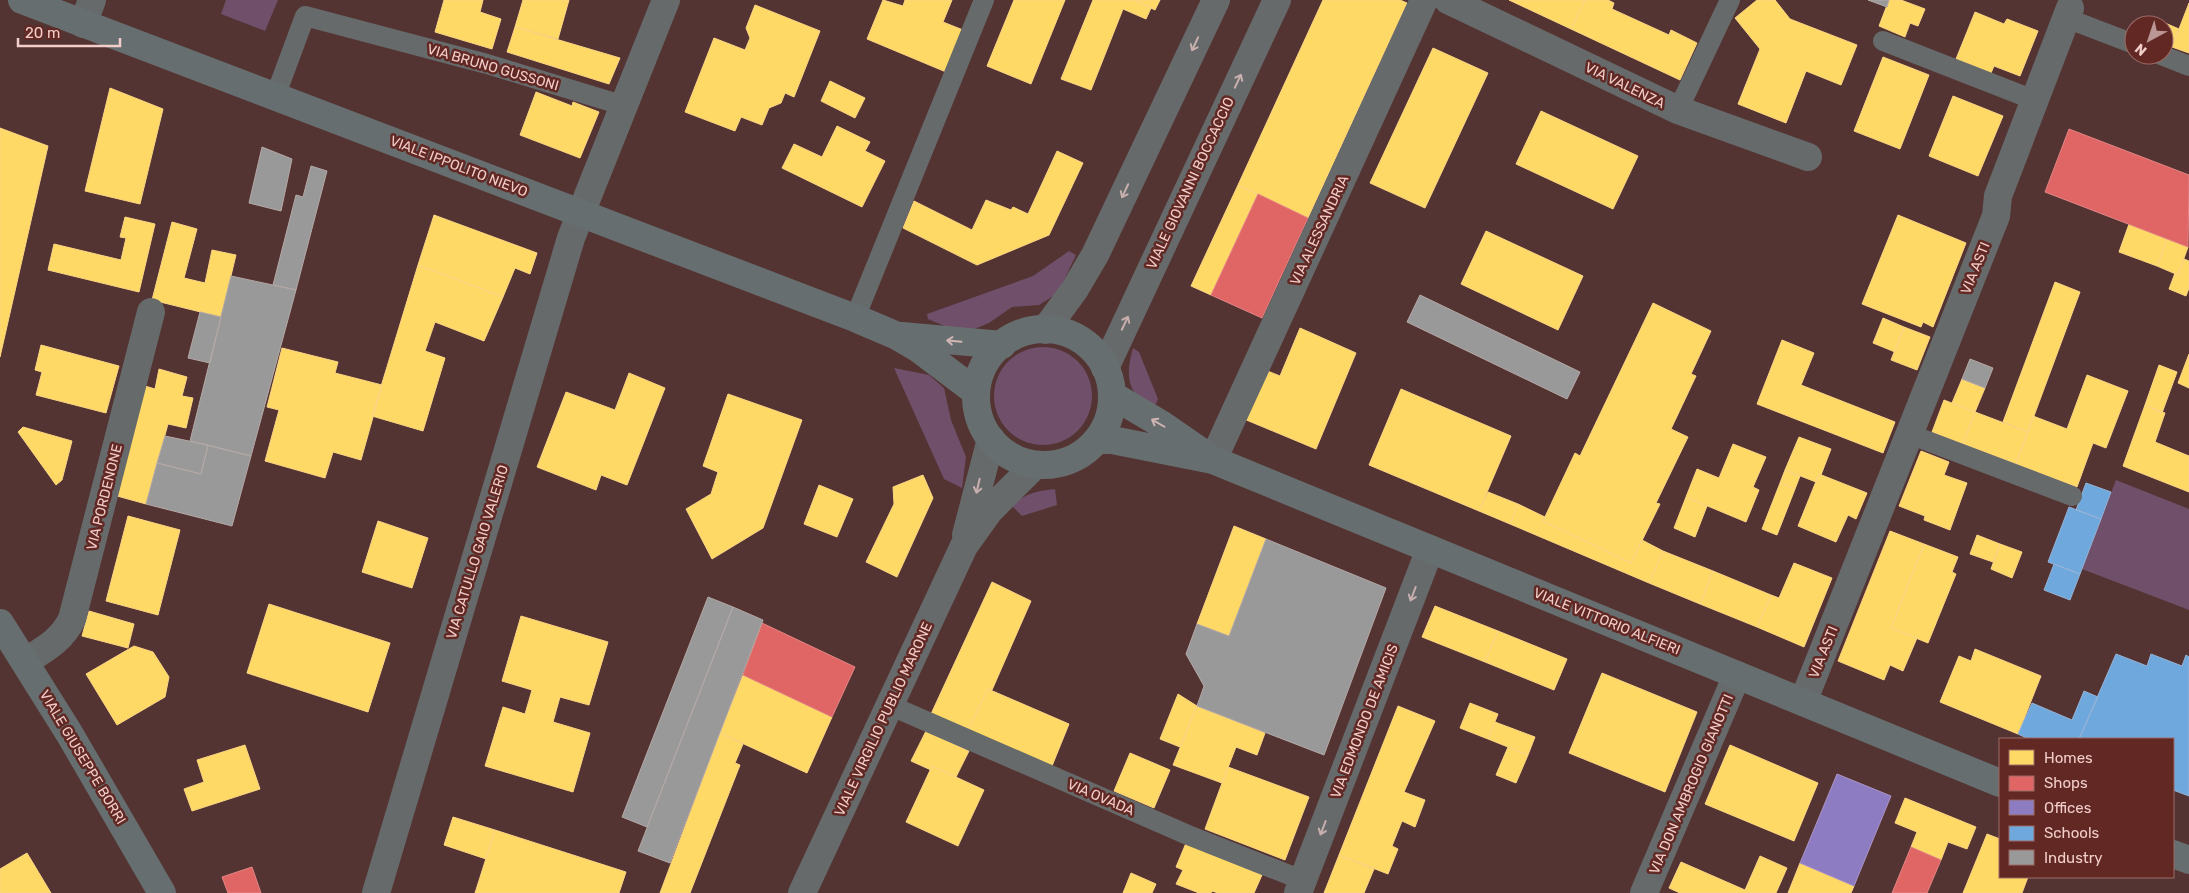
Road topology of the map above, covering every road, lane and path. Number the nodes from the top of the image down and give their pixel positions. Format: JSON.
{"nodes":[{"id":1,"x":22,"y":0,"type":"edge"},
{"id":2,"x":666,"y":0,"type":"edge"},
{"id":3,"x":984,"y":0,"type":"edge"},
{"id":4,"x":1216,"y":0,"type":"edge"},
{"id":5,"x":1277,"y":0,"type":"edge"},
{"id":6,"x":1424,"y":0,"type":"edge"},
{"id":7,"x":1448,"y":0,"type":"edge"},
{"id":8,"x":1730,"y":0,"type":"edge"},
{"id":9,"x":87,"y":12,"type":"edge"},
{"id":10,"x":2068,"y":13,"type":"joint"},
{"id":11,"x":2124,"y":39,"type":"edge"},
{"id":12,"x":1883,"y":41,"type":"dead end"},
{"id":13,"x":2174,"y":60,"type":"edge"},
{"id":14,"x":2189,"y":66,"type":"edge"},
{"id":15,"x":275,"y":97,"type":"junction"},
{"id":16,"x":2034,"y":100,"type":"junction"},
{"id":17,"x":625,"y":106,"type":"junction"},
{"id":18,"x":1678,"y":110,"type":"junction"},
{"id":19,"x":1808,"y":157,"type":"dead end"},
{"id":20,"x":582,"y":213,"type":"junction"},
{"id":21,"x":151,"y":312,"type":"dead end"},
{"id":22,"x":855,"y":318,"type":"junction"},
{"id":23,"x":1045,"y":330,"type":"junction"},
{"id":24,"x":895,"y":335,"type":"junction"},
{"id":25,"x":1002,"y":346,"type":"junction"},
{"id":26,"x":1106,"y":368,"type":"junction"},
{"id":27,"x":976,"y":392,"type":"junction"},
{"id":28,"x":1112,"y":395,"type":"junction"},
{"id":29,"x":1910,"y":434,"type":"junction"},
{"id":30,"x":991,"y":439,"type":"junction"},
{"id":31,"x":1097,"y":440,"type":"junction"},
{"id":32,"x":1213,"y":460,"type":"junction"},
{"id":33,"x":1035,"y":465,"type":"junction"},
{"id":34,"x":2072,"y":496,"type":"dead end"},
{"id":35,"x":964,"y":546,"type":"junction"},
{"id":36,"x":1430,"y":549,"type":"junction"},
{"id":37,"x":0,"y":623,"type":"edge"},
{"id":38,"x":26,"y":662,"type":"junction"},
{"id":39,"x":1737,"y":675,"type":"junction"},
{"id":40,"x":1803,"y":702,"type":"junction"},
{"id":41,"x":889,"y":705,"type":"junction"},
{"id":42,"x":1999,"y":783,"type":"edge"},
{"id":43,"x":2174,"y":854,"type":"edge"},
{"id":44,"x":2189,"y":860,"type":"edge"},
{"id":45,"x":1293,"y":882,"type":"edge"},
{"id":46,"x":162,"y":893,"type":"edge"},
{"id":47,"x":376,"y":893,"type":"edge"},
{"id":48,"x":802,"y":893,"type":"edge"},
{"id":49,"x":1644,"y":893,"type":"edge"}],
"edges":[{"from":1,"to":9,"type":"main road","name":"VIALE IPPOLITO NIEVO"},
{"from":2,"to":17,"type":"street"},
{"from":3,"to":22,"type":"lane"},
{"from":4,"to":23,"type":"street","one_way":true},
{"from":26,"to":5,"type":"street","name":"VIALE GIOVANNI BOCCACCIO","one_way":true},
{"from":6,"to":32,"type":"street","name":"VIA ALESSANDRIA"},
{"from":7,"to":18,"type":"street","name":"VIA VALENZA"},
{"from":8,"to":18,"type":"lane"},
{"from":9,"to":15,"type":"main road","name":"VIALE IPPOLITO NIEVO"},
{"from":10,"to":11,"type":"lane","name":"VIA ASTI"},
{"from":10,"to":16,"type":"street","name":"VIA ASTI"},
{"from":12,"to":16,"type":"lane"},
{"from":13,"to":14,"type":"lane"},
{"from":15,"to":17,"type":"lane","name":"VIA BRUNO GUSSONI"},
{"from":15,"to":20,"type":"main road","name":"VIALE IPPOLITO NIEVO"},
{"from":16,"to":29,"type":"street","name":"VIA ASTI"},
{"from":17,"to":20,"type":"street"},
{"from":18,"to":19,"type":"street","name":"VIA VALENZA"},
{"from":20,"to":22,"type":"main road","name":"VIALE IPPOLITO NIEVO"},
{"from":20,"to":47,"type":"street","name":"VIA CATULLO GAIO VALERIO"},
{"from":21,"to":38,"type":"street","name":"VIA PORDENONE"},
{"from":22,"to":24,"type":"main road","name":"VIALE IPPOLITO NIEVO"},
{"from":23,"to":25,"type":"main road"},
{"from":23,"to":26,"type":"main road"},
{"from":25,"to":24,"type":"main road","name":"VIALE IPPOLITO NIEVO","one_way":true},
{"from":24,"to":27,"type":"main road","name":"VIALE IPPOLITO NIEVO"},
{"from":25,"to":27,"type":"main road"},
{"from":26,"to":28,"type":"main road"},
{"from":27,"to":30,"type":"main road"},
{"from":28,"to":31,"type":"main road"},
{"from":32,"to":28,"type":"main road","name":"VIALE VITTORIO ALFIERI","one_way":true},
{"from":29,"to":34,"type":"lane"},
{"from":29,"to":40,"type":"street","name":"VIA ASTI"},
{"from":30,"to":33,"type":"main road"},
{"from":30,"to":35,"type":"street","name":"VIALE VIRGILIO PUBLIO MARONE","one_way":true},
{"from":31,"to":32,"type":"main road","name":"VIALE VITTORIO ALFIERI"},
{"from":31,"to":33,"type":"main road"},
{"from":32,"to":36,"type":"main road","name":"VIALE VITTORIO ALFIERI"},
{"from":33,"to":35,"type":"street","name":"VIALE VIRGILIO PUBLIO MARONE"},
{"from":35,"to":41,"type":"street","name":"VIALE VIRGILIO PUBLIO MARONE"},
{"from":36,"to":39,"type":"main road","name":"VIALE VITTORIO ALFIERI"},
{"from":36,"to":45,"type":"street","name":"VIA EDMONDO DE AMICIS","one_way":true},
{"from":37,"to":38,"type":"main road","name":"VIALE GIUSEPPE BORRI"},
{"from":38,"to":46,"type":"main road","name":"VIALE GIUSEPPE BORRI"},
{"from":39,"to":40,"type":"main road","name":"VIALE VITTORIO ALFIERI"},
{"from":39,"to":49,"type":"street","name":"VIA DON AMBROGIO GIANOTTI"},
{"from":40,"to":42,"type":"main road","name":"VIALE VITTORIO ALFIERI"},
{"from":41,"to":45,"type":"lane","name":"VIA OVADA"},
{"from":41,"to":48,"type":"street","name":"VIALE VIRGILIO PUBLIO MARONE"},
{"from":43,"to":44,"type":"main road"}]}
